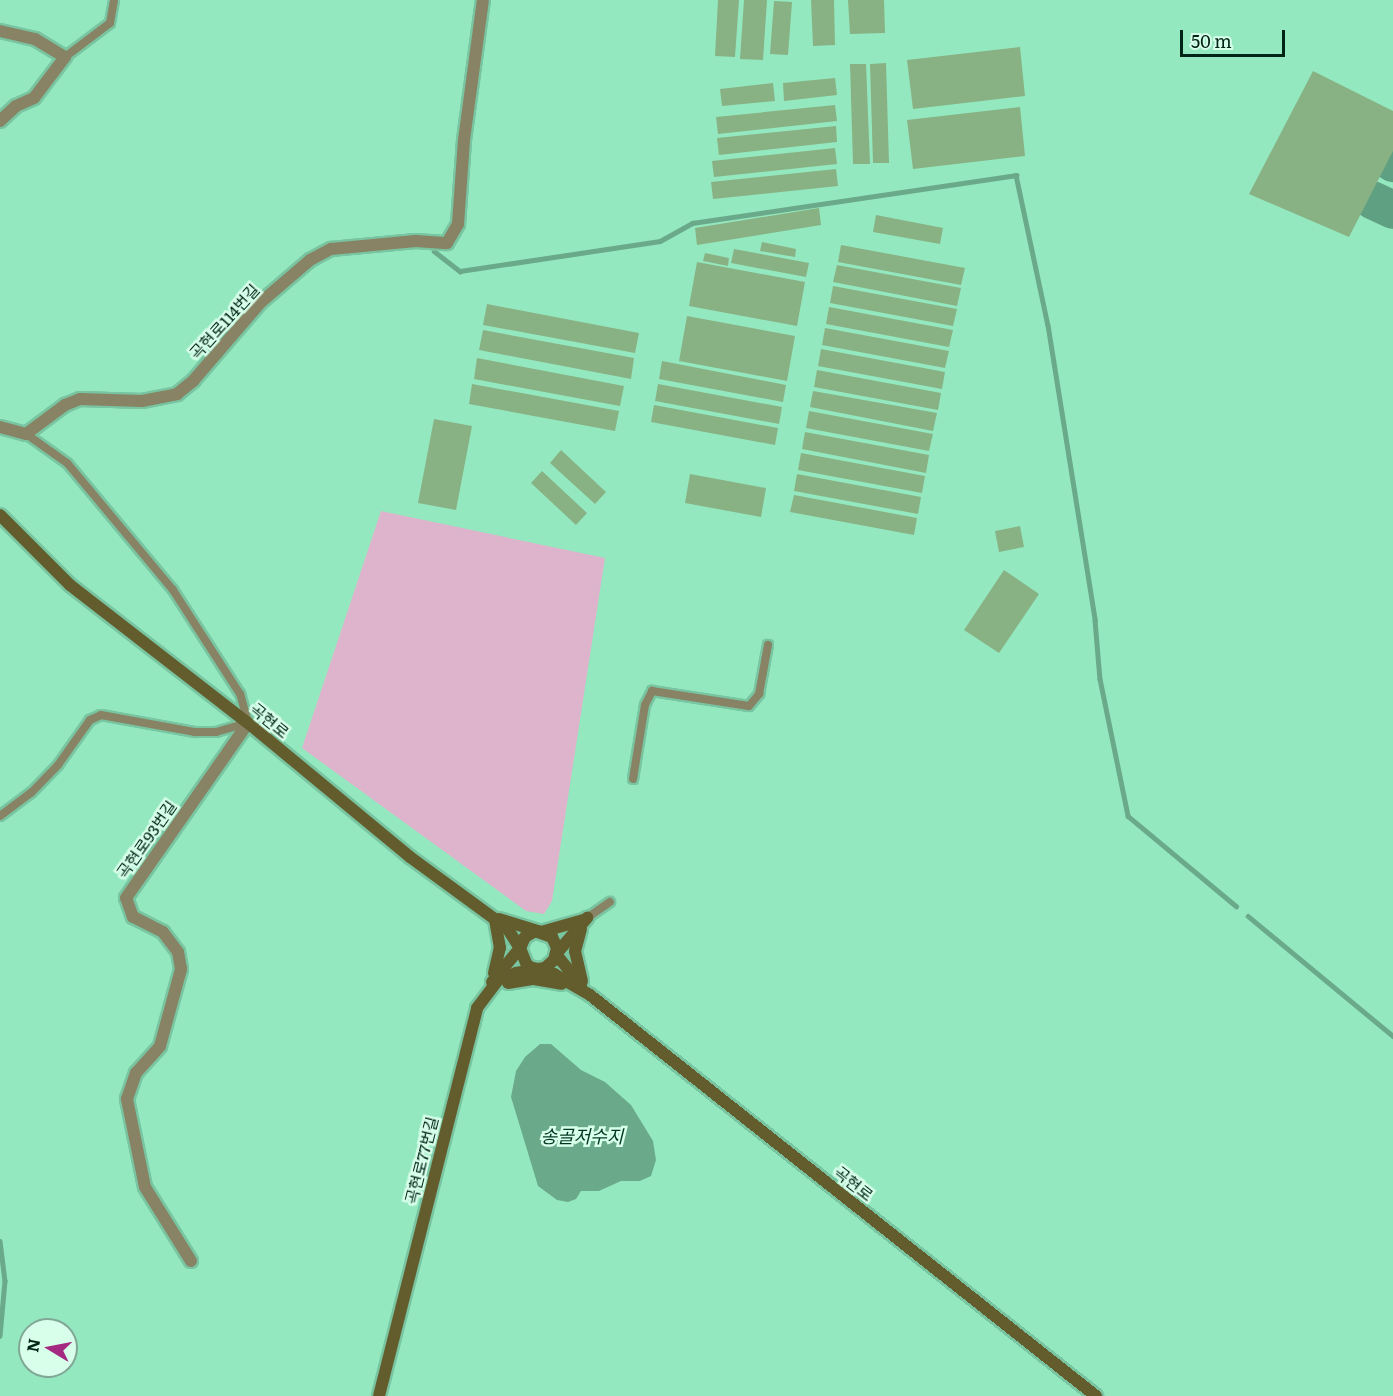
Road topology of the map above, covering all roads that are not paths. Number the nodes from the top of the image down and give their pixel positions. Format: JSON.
{"nodes":[{"id":1,"x":114,"y":0,"type":"edge"},
{"id":2,"x":483,"y":0,"type":"edge"},
{"id":3,"x":0,"y":31,"type":"edge"},
{"id":4,"x":65,"y":57,"type":"junction"},
{"id":5,"x":0,"y":121,"type":"edge"},
{"id":6,"x":0,"y":427,"type":"edge"},
{"id":7,"x":26,"y":434,"type":"junction"},
{"id":8,"x":0,"y":515,"type":"edge"},
{"id":9,"x":768,"y":645,"type":"dead end"},
{"id":10,"x":248,"y":723,"type":"junction"},
{"id":11,"x":633,"y":779,"type":"dead end"},
{"id":12,"x":3,"y":815,"type":"edge"},
{"id":13,"x":610,"y":902,"type":"dead end"},
{"id":14,"x":493,"y":916,"type":"junction"},
{"id":15,"x":587,"y":918,"type":"junction"},
{"id":16,"x":544,"y":928,"type":"junction"},
{"id":17,"x":520,"y":948,"type":"junction"},
{"id":18,"x":556,"y":954,"type":"junction"},
{"id":19,"x":538,"y":969,"type":"junction"},
{"id":20,"x":590,"y":995,"type":"junction"},
{"id":21,"x":483,"y":996,"type":"junction"},
{"id":22,"x":191,"y":1261,"type":"dead end"},
{"id":23,"x":379,"y":1396,"type":"edge"},
{"id":24,"x":1096,"y":1396,"type":"edge"}],
"edges":[{"from":1,"to":4,"type":"lane"},
{"from":2,"to":7,"type":"street","name":"곡현로114번길"},
{"from":3,"to":4,"type":"street"},
{"from":4,"to":5,"type":"street"},
{"from":6,"to":7,"type":"street"},
{"from":7,"to":10,"type":"lane"},
{"from":8,"to":10,"type":"main road","name":"곡현로"},
{"from":9,"to":11,"type":"lane"},
{"from":10,"to":12,"type":"lane"},
{"from":10,"to":14,"type":"main road","name":"곡현로"},
{"from":10,"to":22,"type":"street","name":"곡현로93번길"},
{"from":13,"to":15,"type":"lane"},
{"from":14,"to":16,"type":"main road"},
{"from":14,"to":17,"type":"main road","name":"곡현로"},
{"from":14,"to":21,"type":"main road","name":"곡현로77번길"},
{"from":15,"to":16,"type":"main road"},
{"from":15,"to":18,"type":"main road"},
{"from":15,"to":20,"type":"main road"},
{"from":16,"to":17,"type":"main road"},
{"from":16,"to":18,"type":"main road"},
{"from":17,"to":19,"type":"main road","name":"곡현로"},
{"from":17,"to":21,"type":"main road"},
{"from":18,"to":19,"type":"main road"},
{"from":18,"to":20,"type":"main road"},
{"from":19,"to":20,"type":"main road"},
{"from":19,"to":21,"type":"main road"},
{"from":20,"to":21,"type":"main road"},
{"from":20,"to":24,"type":"main road","name":"곡현로"},
{"from":21,"to":23,"type":"main road","name":"곡현로77번길"}]}
